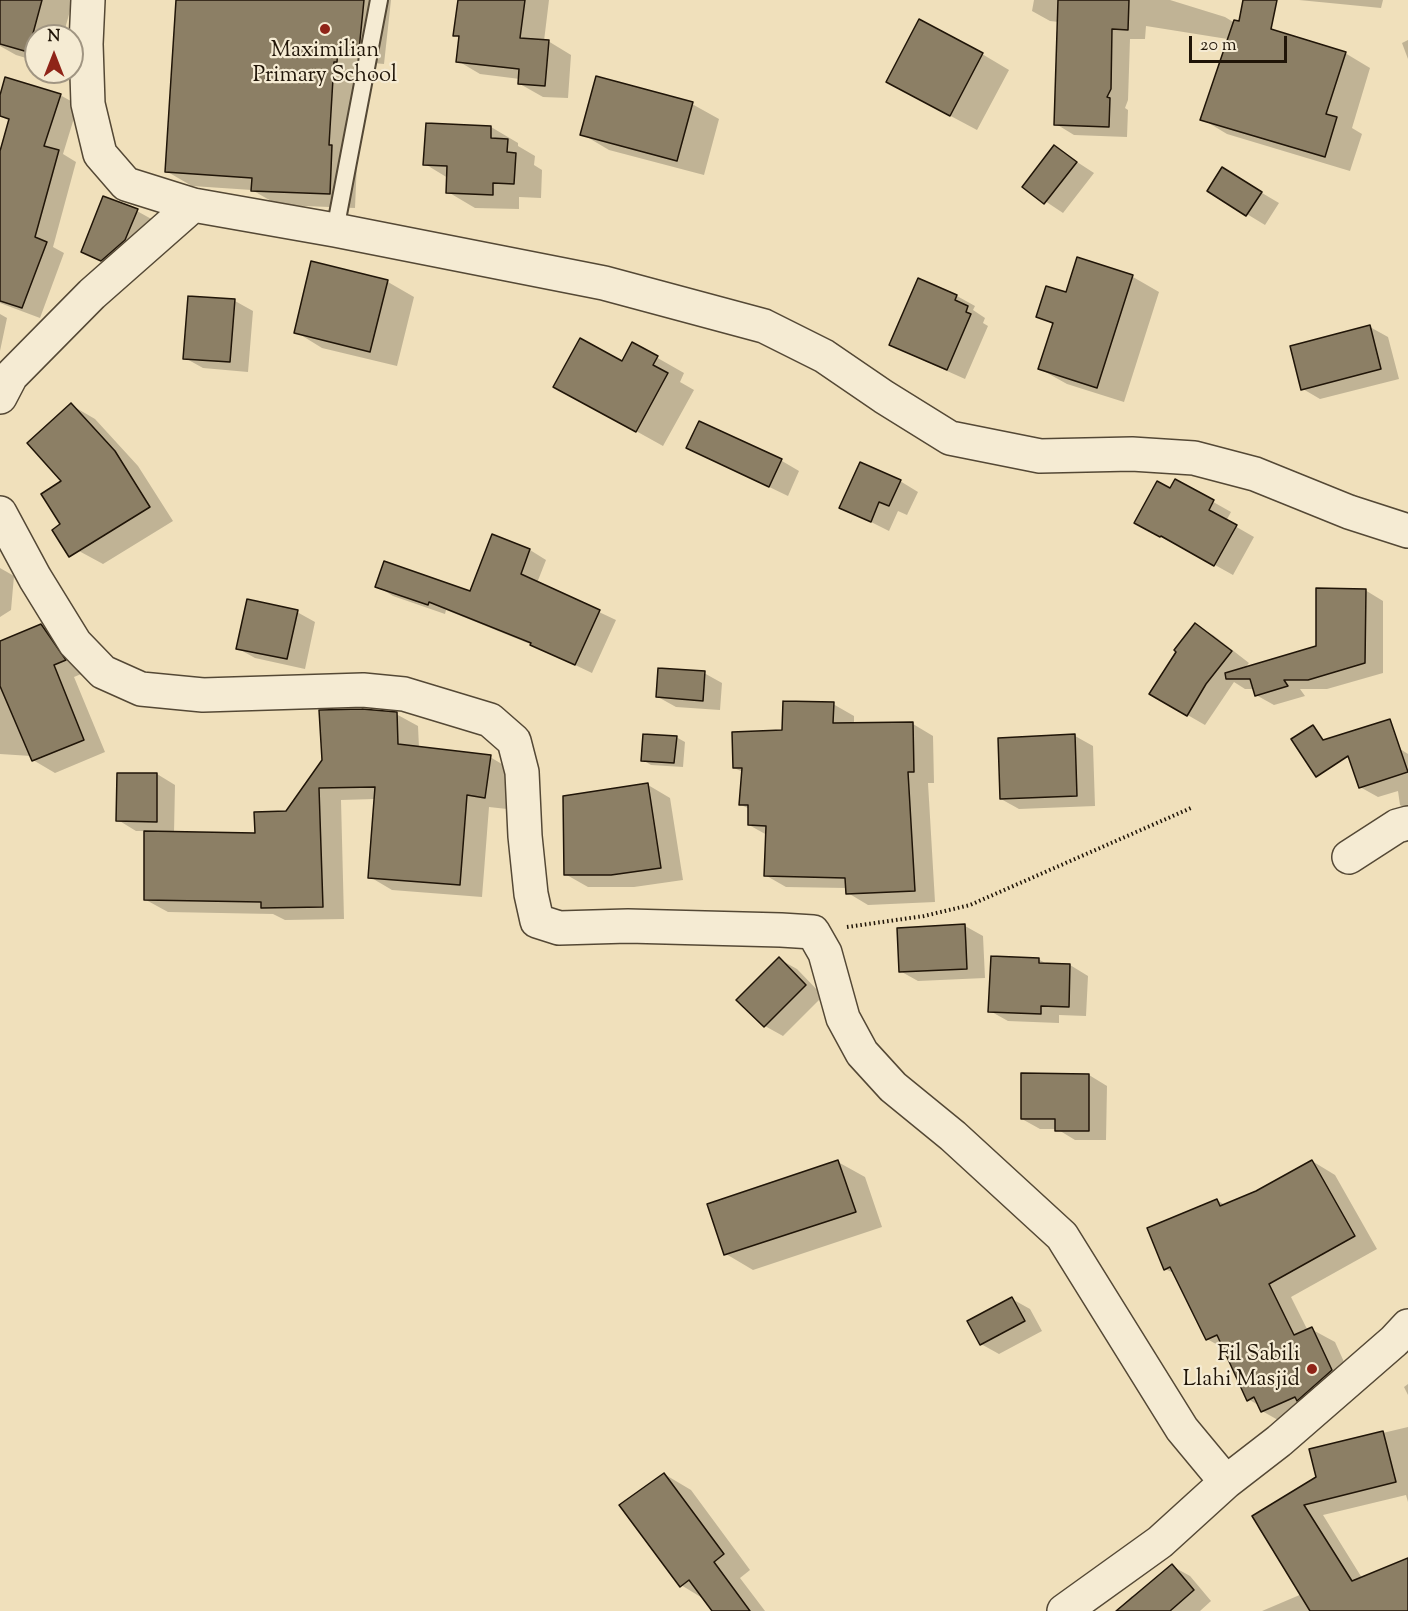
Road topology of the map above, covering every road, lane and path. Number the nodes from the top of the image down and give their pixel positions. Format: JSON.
{"nodes":[{"id":1,"x":88,"y":0,"type":"edge"},
{"id":2,"x":379,"y":0,"type":"edge"},
{"id":3,"x":193,"y":205,"type":"junction"},
{"id":4,"x":335,"y":230,"type":"junction"},
{"id":5,"x":4,"y":383,"type":"edge"},
{"id":6,"x":0,"y":513,"type":"edge"},
{"id":7,"x":1408,"y":531,"type":"edge"},
{"id":8,"x":1191,"y":808,"type":"dead end"},
{"id":9,"x":1408,"y":823,"type":"edge"},
{"id":10,"x":1349,"y":857,"type":"dead end"},
{"id":11,"x":813,"y":932,"type":"junction"},
{"id":12,"x":1408,"y":1326,"type":"edge"},
{"id":13,"x":1226,"y":1482,"type":"junction"},
{"id":14,"x":1064,"y":1611,"type":"edge"}],
"edges":[{"from":1,"to":3,"type":"street"},
{"from":2,"to":4,"type":"lane"},
{"from":3,"to":4,"type":"street"},
{"from":3,"to":5,"type":"street"},
{"from":4,"to":7,"type":"street"},
{"from":6,"to":11,"type":"street"},
{"from":8,"to":11,"type":"path"},
{"from":9,"to":10,"type":"street"},
{"from":11,"to":13,"type":"street"},
{"from":12,"to":13,"type":"street"},
{"from":13,"to":14,"type":"street"}]}
